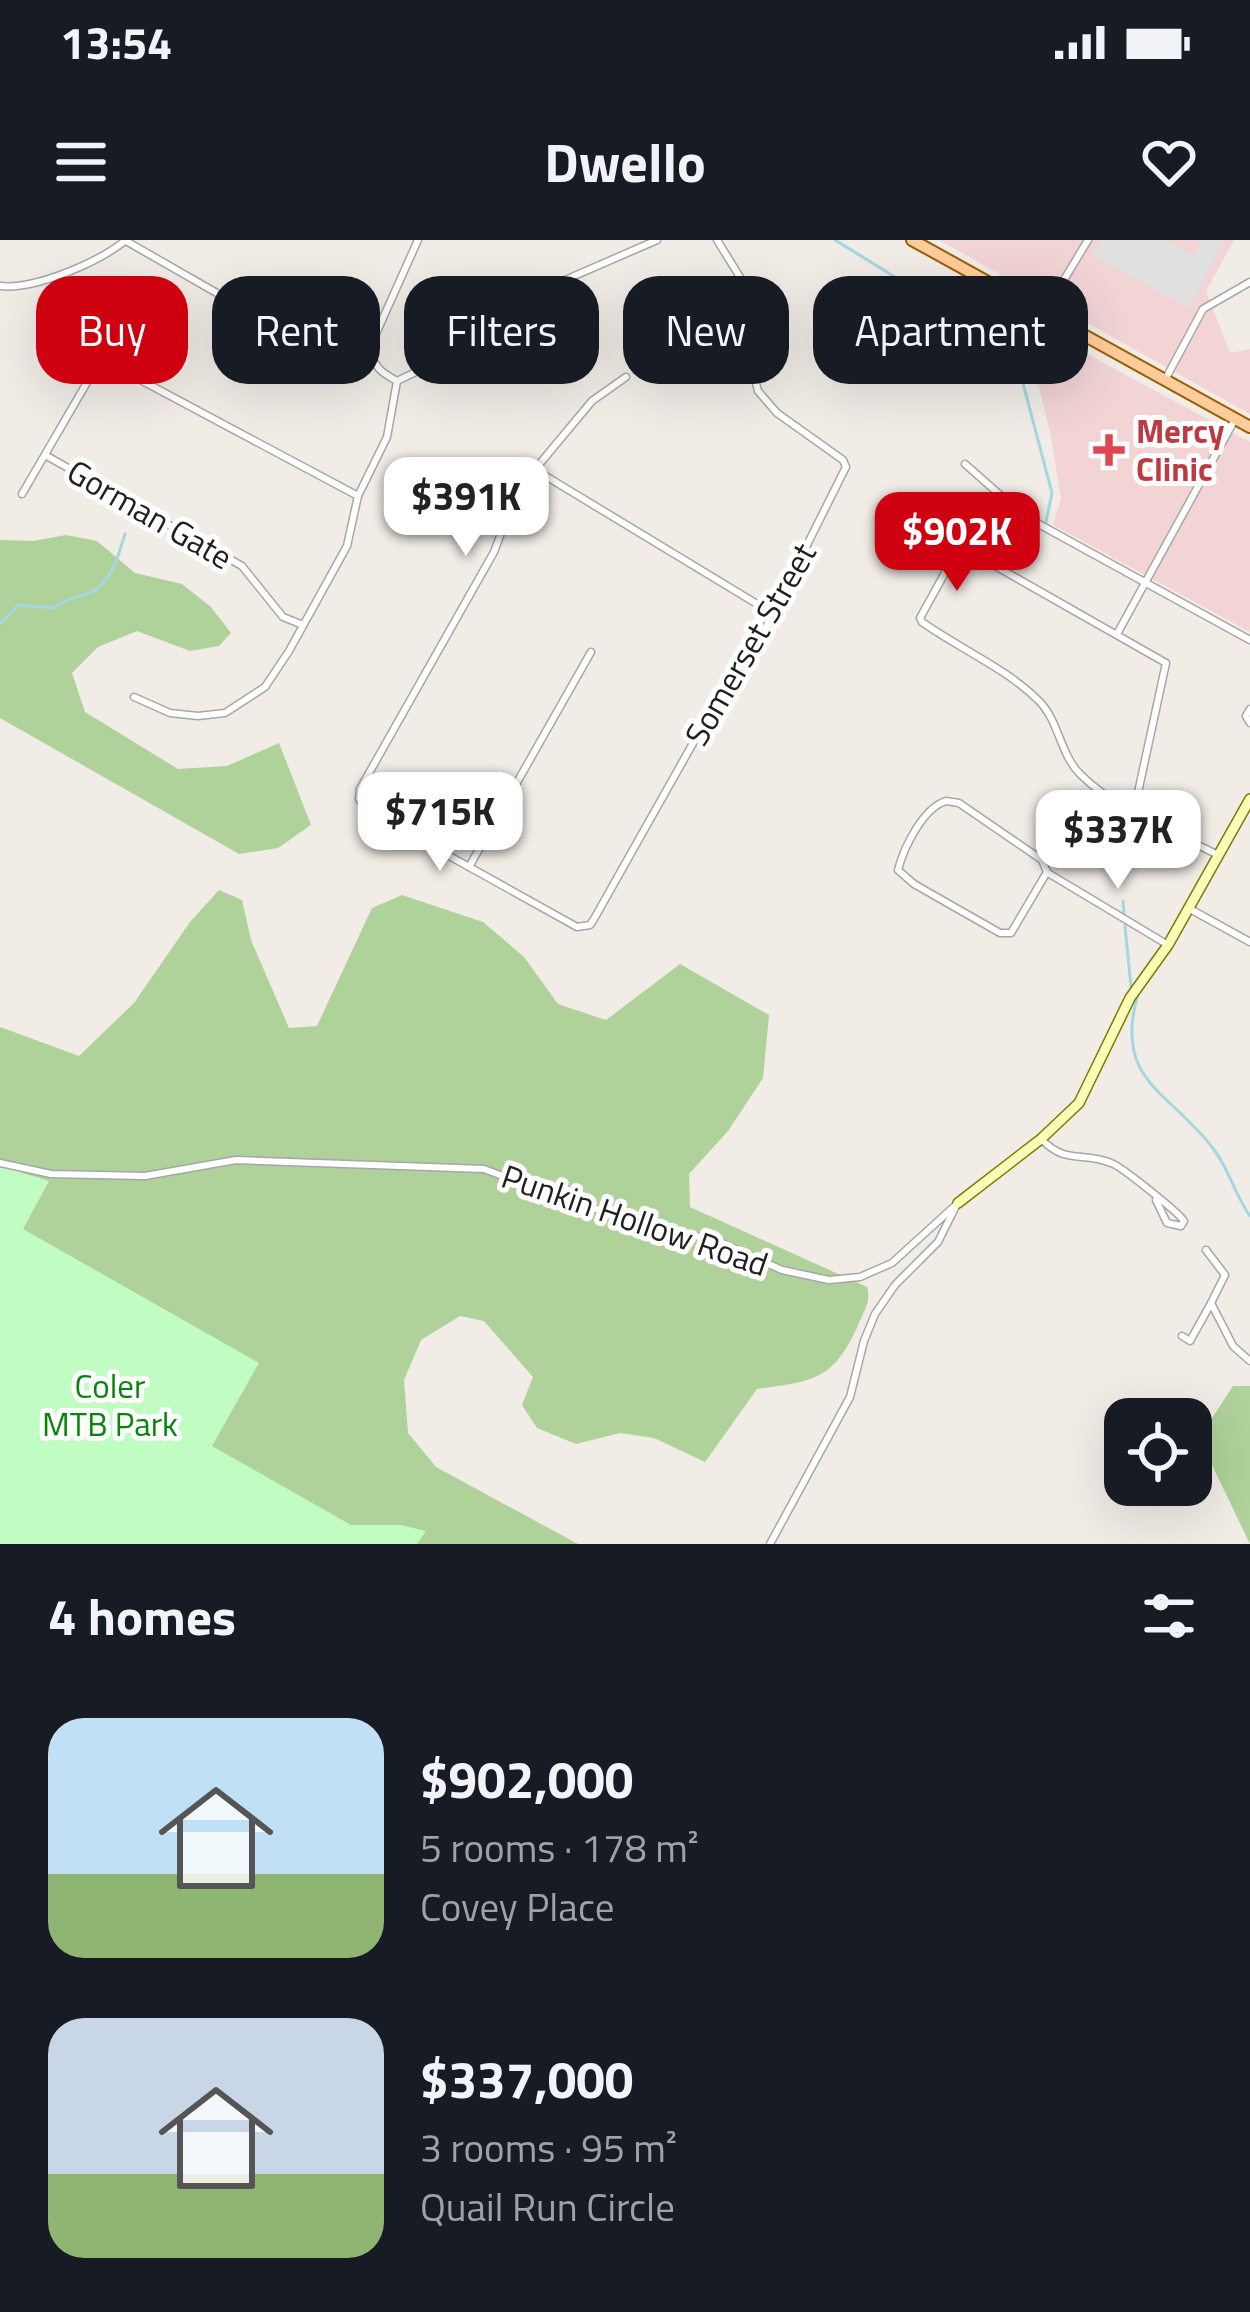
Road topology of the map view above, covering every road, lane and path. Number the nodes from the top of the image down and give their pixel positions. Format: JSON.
{"nodes":[{"id":1,"x":418,"y":240,"type":"edge"},
{"id":2,"x":657,"y":240,"type":"edge"},
{"id":3,"x":717,"y":240,"type":"edge"},
{"id":4,"x":912,"y":240,"type":"edge"},
{"id":5,"x":1088,"y":240,"type":"edge"},
{"id":6,"x":126,"y":241,"type":"edge"},
{"id":7,"x":977,"y":276,"type":"edge"},
{"id":8,"x":1066,"y":276,"type":"edge"},
{"id":9,"x":1250,"y":282,"type":"edge"},
{"id":10,"x":0,"y":286,"type":"edge"},
{"id":11,"x":212,"y":290,"type":"edge"},
{"id":12,"x":1088,"y":337,"type":"edge"},
{"id":13,"x":623,"y":379,"type":"edge"},
{"id":14,"x":1165,"y":380,"type":"junction"},
{"id":15,"x":397,"y":381,"type":"junction"},
{"id":16,"x":1235,"y":418,"type":"junction"},
{"id":17,"x":1250,"y":427,"type":"edge"},
{"id":18,"x":45,"y":455,"type":"junction"},
{"id":19,"x":965,"y":464,"type":"dead end"},
{"id":20,"x":534,"y":470,"type":"junction"},
{"id":21,"x":22,"y":494,"type":"dead end"},
{"id":22,"x":358,"y":496,"type":"junction"},
{"id":23,"x":1144,"y":584,"type":"junction"},
{"id":24,"x":772,"y":613,"type":"junction"},
{"id":25,"x":303,"y":625,"type":"junction"},
{"id":26,"x":1117,"y":634,"type":"junction"},
{"id":27,"x":1250,"y":640,"type":"edge"},
{"id":28,"x":591,"y":652,"type":"dead end"},
{"id":29,"x":134,"y":697,"type":"dead end"},
{"id":30,"x":1250,"y":709,"type":"edge"},
{"id":31,"x":1250,"y":723,"type":"edge"},
{"id":32,"x":1250,"y":800,"type":"edge"},
{"id":33,"x":1134,"y":811,"type":"junction"},
{"id":34,"x":1219,"y":856,"type":"junction"},
{"id":35,"x":469,"y":866,"type":"junction"},
{"id":36,"x":1047,"y":872,"type":"junction"},
{"id":37,"x":1189,"y":908,"type":"junction"},
{"id":38,"x":1250,"y":942,"type":"edge"},
{"id":39,"x":1168,"y":945,"type":"junction"},
{"id":40,"x":1040,"y":1139,"type":"junction"},
{"id":41,"x":0,"y":1163,"type":"edge"},
{"id":42,"x":1156,"y":1200,"type":"junction"},
{"id":43,"x":958,"y":1203,"type":"junction"},
{"id":44,"x":1206,"y":1250,"type":"dead end"},
{"id":45,"x":1211,"y":1303,"type":"junction"},
{"id":46,"x":1182,"y":1336,"type":"dead end"},
{"id":47,"x":1250,"y":1361,"type":"edge"},
{"id":48,"x":770,"y":1544,"type":"edge"}],
"edges":[{"from":1,"to":15,"type":"street"},
{"from":2,"to":15,"type":"street"},
{"from":3,"to":24,"type":"street","name":"Somerset Street"},
{"from":4,"to":7,"type":"main road"},
{"from":5,"to":8,"type":"street"},
{"from":6,"to":10,"type":"street"},
{"from":6,"to":11,"type":"street"},
{"from":9,"to":14,"type":"street"},
{"from":12,"to":14,"type":"main road"},
{"from":13,"to":20,"type":"street"},
{"from":14,"to":16,"type":"main road"},
{"from":15,"to":22,"type":"street"},
{"from":16,"to":17,"type":"main road"},
{"from":16,"to":23,"type":"street"},
{"from":18,"to":21,"type":"street"},
{"from":18,"to":22,"type":"street"},
{"from":18,"to":25,"type":"street","name":"Gorman Gate"},
{"from":19,"to":23,"type":"street"},
{"from":20,"to":24,"type":"street"},
{"from":20,"to":35,"type":"street"},
{"from":22,"to":25,"type":"street"},
{"from":23,"to":26,"type":"street"},
{"from":23,"to":27,"type":"street"},
{"from":24,"to":35,"type":"street","name":"Somerset Street"},
{"from":25,"to":29,"type":"street"},
{"from":26,"to":33,"type":"street"},
{"from":26,"to":33,"type":"street"},
{"from":28,"to":35,"type":"street"},
{"from":30,"to":31,"type":"street"},
{"from":32,"to":34,"type":"street"},
{"from":33,"to":34,"type":"street"},
{"from":34,"to":37,"type":"street"},
{"from":36,"to":36,"type":"street"},
{"from":36,"to":39,"type":"street"},
{"from":37,"to":38,"type":"street"},
{"from":37,"to":39,"type":"street"},
{"from":39,"to":40,"type":"street"},
{"from":40,"to":42,"type":"street"},
{"from":40,"to":43,"type":"street"},
{"from":41,"to":43,"type":"street","name":"Punkin Hollow Road"},
{"from":42,"to":42,"type":"street"},
{"from":43,"to":48,"type":"street"},
{"from":44,"to":45,"type":"street"},
{"from":45,"to":46,"type":"street"},
{"from":45,"to":47,"type":"street"}]}
